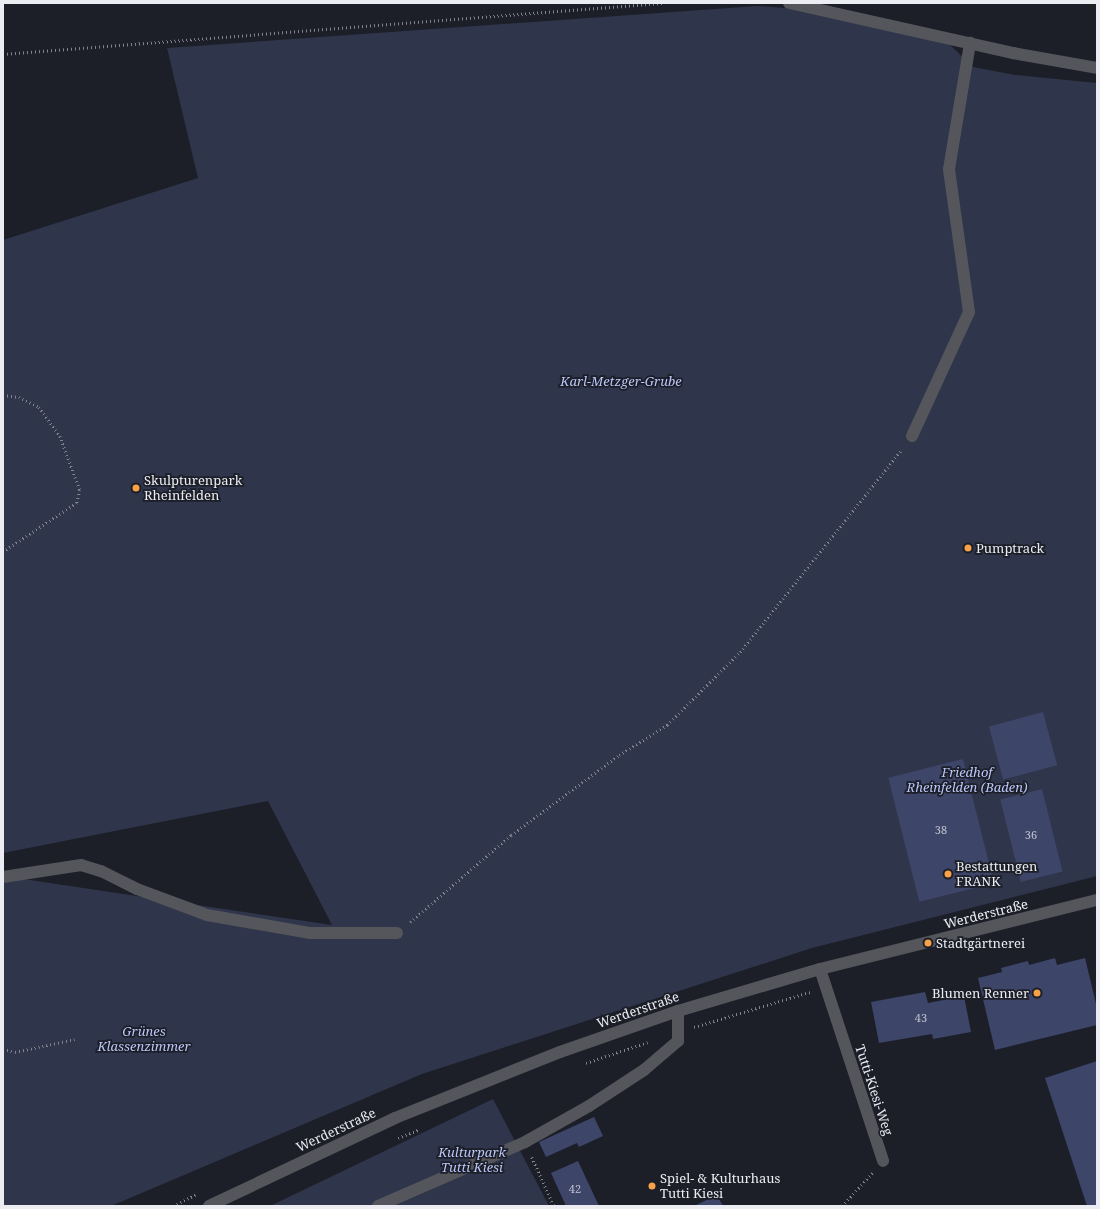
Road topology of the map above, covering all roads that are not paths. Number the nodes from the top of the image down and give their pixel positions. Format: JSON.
{"nodes":[{"id":1,"x":789,"y":3,"type":"edge"},
{"id":2,"x":970,"y":43,"type":"junction"},
{"id":3,"x":1097,"y":68,"type":"edge"},
{"id":4,"x":912,"y":436,"type":"road end"},
{"id":5,"x":3,"y":876,"type":"edge"},
{"id":6,"x":1097,"y":900,"type":"edge"},
{"id":7,"x":396,"y":933,"type":"road end"},
{"id":8,"x":820,"y":969,"type":"junction"},
{"id":9,"x":678,"y":1011,"type":"junction"},
{"id":10,"x":883,"y":1161,"type":"road end"},
{"id":11,"x":209,"y":1206,"type":"edge"},
{"id":12,"x":378,"y":1206,"type":"edge"}],
"edges":[{"from":1,"to":2,"type":"street"},
{"from":2,"to":3,"type":"street"},
{"from":2,"to":4,"type":"street"},
{"from":5,"to":7,"type":"street"},
{"from":6,"to":8,"type":"street","name":"Werderstraße"},
{"from":8,"to":9,"type":"street","name":"Werderstraße"},
{"from":8,"to":10,"type":"street","name":"Tutti-Kiesi-Weg"},
{"from":9,"to":11,"type":"street","name":"Werderstraße"},
{"from":9,"to":12,"type":"street"}]}
